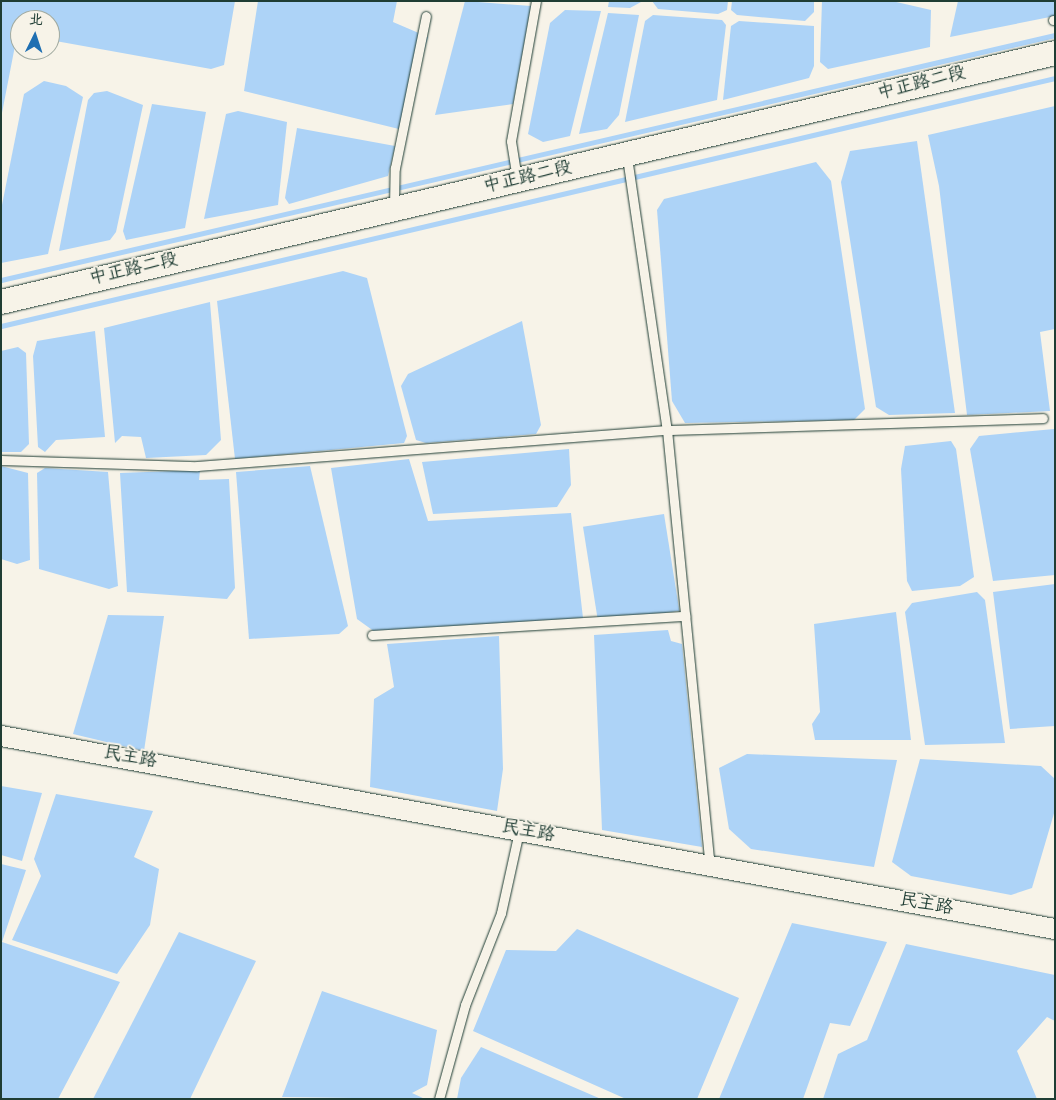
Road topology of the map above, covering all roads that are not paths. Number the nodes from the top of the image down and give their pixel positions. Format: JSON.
{"nodes":[{"id":1,"x":536,"y":1,"type":"edge"},
{"id":2,"x":426,"y":16,"type":"dead end"},
{"id":3,"x":1055,"y":53,"type":"edge"},
{"id":4,"x":627,"y":157,"type":"junction"},
{"id":5,"x":518,"y":181,"type":"junction"},
{"id":6,"x":394,"y":210,"type":"junction"},
{"id":7,"x":1,"y":302,"type":"edge"},
{"id":8,"x":1043,"y":418,"type":"dead end"},
{"id":9,"x":667,"y":430,"type":"junction"},
{"id":10,"x":1,"y":460,"type":"edge"},
{"id":11,"x":685,"y":616,"type":"junction"},
{"id":12,"x":372,"y":635,"type":"dead end"},
{"id":13,"x":1,"y":736,"type":"edge"},
{"id":14,"x":519,"y":831,"type":"junction"},
{"id":15,"x":710,"y":866,"type":"junction"},
{"id":16,"x":1055,"y":929,"type":"edge"},
{"id":17,"x":439,"y":1099,"type":"edge"}],
"edges":[{"from":1,"to":5,"type":"lane"},
{"from":2,"to":6,"type":"lane"},
{"from":3,"to":4,"type":"main road","name":"中正路二段"},
{"from":4,"to":5,"type":"main road","name":"中正路二段"},
{"from":4,"to":9,"type":"lane"},
{"from":5,"to":6,"type":"main road","name":"中正路二段"},
{"from":6,"to":7,"type":"main road","name":"中正路二段"},
{"from":8,"to":9,"type":"lane"},
{"from":9,"to":10,"type":"lane"},
{"from":9,"to":11,"type":"lane"},
{"from":11,"to":12,"type":"lane"},
{"from":11,"to":15,"type":"lane"},
{"from":13,"to":14,"type":"street","name":"民主路"},
{"from":14,"to":15,"type":"street","name":"民主路"},
{"from":14,"to":17,"type":"lane"},
{"from":15,"to":16,"type":"street","name":"民主路"}]}
